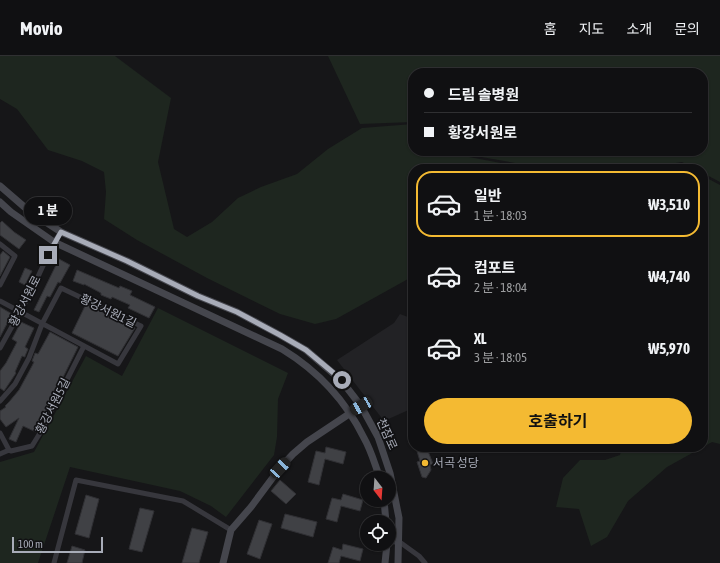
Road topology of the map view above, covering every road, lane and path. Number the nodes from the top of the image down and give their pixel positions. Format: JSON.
{"nodes":[{"id":1,"x":0,"y":186,"type":"edge"},
{"id":2,"x":0,"y":202,"type":"edge"},
{"id":3,"x":61,"y":232,"type":"junction"},
{"id":4,"x":54,"y":242,"type":"junction"},
{"id":5,"x":0,"y":244,"type":"edge"},
{"id":6,"x":0,"y":285,"type":"edge"},
{"id":7,"x":0,"y":301,"type":"edge"},
{"id":8,"x":20,"y":311,"type":"junction"},
{"id":9,"x":42,"y":324,"type":"junction"},
{"id":10,"x":84,"y":346,"type":"junction"},
{"id":11,"x":0,"y":348,"type":"edge"},
{"id":12,"x":0,"y":401,"type":"edge"},
{"id":13,"x":361,"y":406,"type":"junction"},
{"id":14,"x":349,"y":412,"type":"junction"},
{"id":15,"x":0,"y":433,"type":"edge"},
{"id":16,"x":9,"y":450,"type":"junction"},
{"id":17,"x":0,"y":454,"type":"edge"},
{"id":18,"x":377,"y":471,"type":"edge"},
{"id":19,"x":231,"y":530,"type":"junction"},
{"id":20,"x":396,"y":542,"type":"edge"},
{"id":21,"x":399,"y":542,"type":"junction"},
{"id":22,"x":387,"y":551,"type":"edge"},
{"id":23,"x":54,"y":563,"type":"edge"},
{"id":24,"x":223,"y":563,"type":"edge"},
{"id":25,"x":386,"y":563,"type":"edge"},
{"id":26,"x":398,"y":563,"type":"edge"},
{"id":27,"x":425,"y":563,"type":"edge"}],
"edges":[{"from":1,"to":3,"type":"street","name":"천잠로"},
{"from":2,"to":4,"type":"street","name":"천잠로"},
{"from":3,"to":4,"type":"street","name":"황강서원로"},
{"from":3,"to":13,"type":"street","name":"천잠로"},
{"from":4,"to":8,"type":"street","name":"황강서원로"},
{"from":4,"to":14,"type":"street","name":"천잠로"},
{"from":5,"to":6,"type":"street"},
{"from":7,"to":8,"type":"street","name":"황강서원1길"},
{"from":8,"to":9,"type":"street","name":"황강서원1길"},
{"from":8,"to":11,"type":"street","name":"황강서원로"},
{"from":9,"to":10,"type":"street","name":"황강서원1길"},
{"from":9,"to":10,"type":"street","name":"황강서원1길"},
{"from":9,"to":12,"type":"street"},
{"from":10,"to":16,"type":"street","name":"황강서원5길"},
{"from":13,"to":14,"type":"street"},
{"from":13,"to":21,"type":"street","name":"천잠로"},
{"from":14,"to":18,"type":"street","name":"천잠로"},
{"from":14,"to":19,"type":"street"},
{"from":15,"to":16,"type":"street"},
{"from":16,"to":17,"type":"street","name":"황강서원5길"},
{"from":19,"to":23,"type":"street"},
{"from":19,"to":24,"type":"street"},
{"from":20,"to":21,"type":"street"},
{"from":21,"to":26,"type":"street","name":"천잠로"},
{"from":21,"to":27,"type":"street"},
{"from":22,"to":25,"type":"street"}]}
